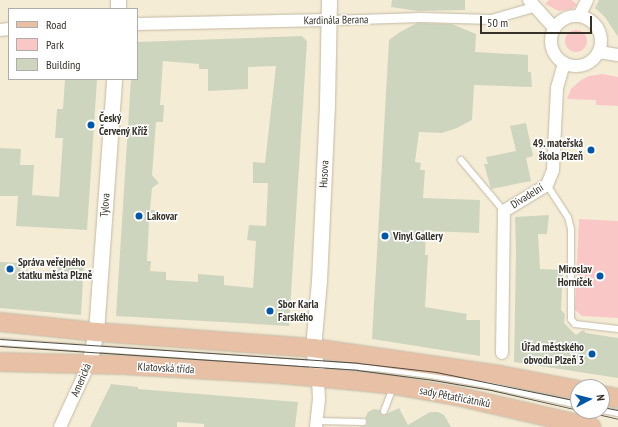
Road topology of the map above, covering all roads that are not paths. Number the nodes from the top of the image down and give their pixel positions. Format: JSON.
{"nodes":[{"id":1,"x":329,"y":0,"type":"edge"},
{"id":2,"x":587,"y":0,"type":"edge"},
{"id":3,"x":531,"y":3,"type":"edge"},
{"id":4,"x":579,"y":16,"type":"junction"},
{"id":5,"x":328,"y":20,"type":"junction"},
{"id":6,"x":138,"y":24,"type":"edge"},
{"id":7,"x":554,"y":28,"type":"junction"},
{"id":8,"x":599,"y":52,"type":"junction"},
{"id":9,"x":618,"y":55,"type":"edge"},
{"id":10,"x":564,"y":63,"type":"junction"},
{"id":11,"x":114,"y":80,"type":"edge"},
{"id":12,"x":461,"y":160,"type":"dead end"},
{"id":13,"x":547,"y":185,"type":"junction"},
{"id":14,"x":504,"y":211,"type":"junction"},
{"id":15,"x":0,"y":322,"type":"edge"},
{"id":16,"x":618,"y":329,"type":"edge"},
{"id":17,"x":0,"y":342,"type":"edge"},
{"id":18,"x":93,"y":348,"type":"junction"},
{"id":19,"x":502,"y":353,"type":"dead end"},
{"id":20,"x":0,"y":362,"type":"edge"},
{"id":21,"x":316,"y":363,"type":"junction"},
{"id":22,"x":393,"y":385,"type":"junction"},
{"id":23,"x":570,"y":388,"type":"edge"},
{"id":24,"x":570,"y":403,"type":"edge"},
{"id":25,"x":384,"y":411,"type":"dead end"},
{"id":26,"x":363,"y":422,"type":"dead end"},
{"id":27,"x":316,"y":424,"type":"edge"},
{"id":28,"x":60,"y":427,"type":"edge"},
{"id":29,"x":591,"y":427,"type":"edge"}],
"edges":[{"from":1,"to":5,"type":"street","name":"Husova"},
{"from":2,"to":4,"type":"street"},
{"from":3,"to":5,"type":"street","name":"Kardinála Berana"},
{"from":3,"to":7,"type":"street"},
{"from":4,"to":7,"type":"street"},
{"from":4,"to":8,"type":"street"},
{"from":5,"to":6,"type":"street","name":"Kardinála Berana"},
{"from":5,"to":21,"type":"street","name":"Husova"},
{"from":7,"to":10,"type":"street"},
{"from":8,"to":9,"type":"street"},
{"from":8,"to":10,"type":"street"},
{"from":10,"to":13,"type":"street","name":"Divadelní"},
{"from":11,"to":18,"type":"street","name":"Tylova"},
{"from":12,"to":14,"type":"lane"},
{"from":13,"to":14,"type":"street","name":"Divadelní"},
{"from":13,"to":16,"type":"lane"},
{"from":14,"to":19,"type":"street","name":"Divadelní"},
{"from":15,"to":18,"type":"main road","name":"Klatovská třída"},
{"from":17,"to":18,"type":"lane","name":"Klatovská třída"},
{"from":18,"to":20,"type":"main road","name":"Klatovská třída"},
{"from":18,"to":21,"type":"main road","name":"Klatovská třída"},
{"from":18,"to":21,"type":"main road","name":"Klatovská třída"},
{"from":18,"to":28,"type":"street","name":"Americká"},
{"from":21,"to":22,"type":"main road","name":"sady Pětatřicátníků"},
{"from":21,"to":23,"type":"main road"},
{"from":21,"to":24,"type":"lane","name":"sady Pětatřicátníků"},
{"from":21,"to":27,"type":"street"},
{"from":22,"to":25,"type":"lane"},
{"from":22,"to":29,"type":"main road","name":"sady Pětatřicátníků"},
{"from":26,"to":27,"type":"lane"}]}
